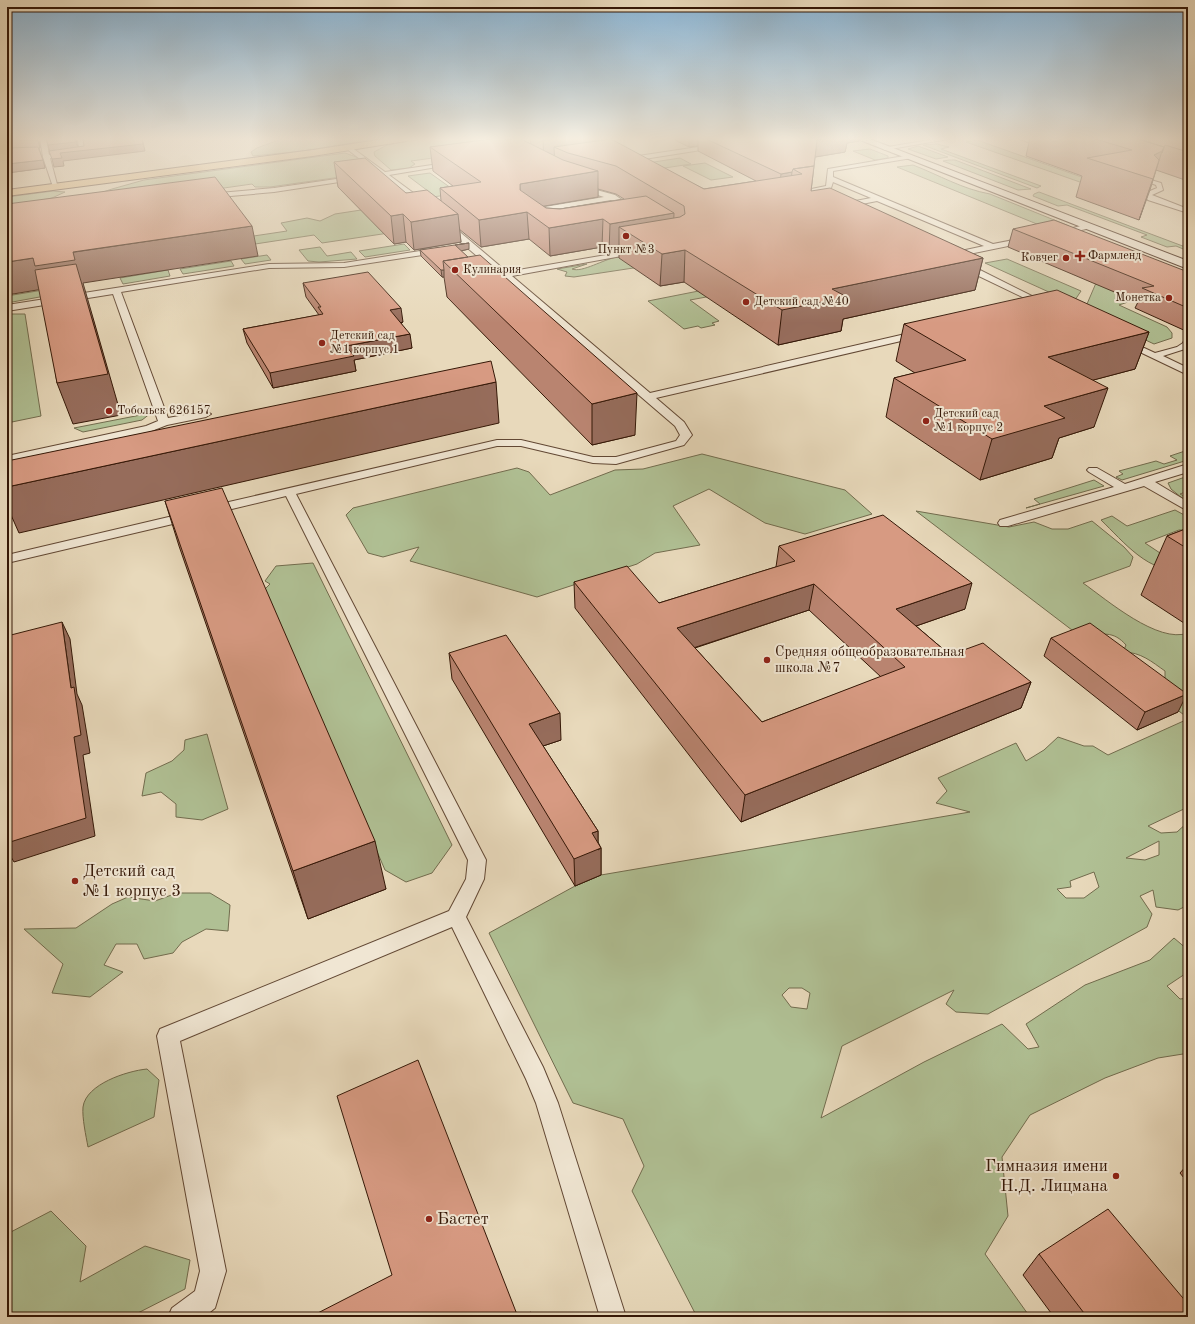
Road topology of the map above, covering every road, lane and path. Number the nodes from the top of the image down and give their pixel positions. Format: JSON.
{"nodes":[{"id":1,"x":419,"y":200,"type":"edge"},
{"id":2,"x":597,"y":200,"type":"edge"},
{"id":3,"x":616,"y":200,"type":"edge"},
{"id":4,"x":873,"y":200,"type":"edge"},
{"id":5,"x":879,"y":200,"type":"edge"},
{"id":6,"x":1020,"y":200,"type":"edge"},
{"id":7,"x":1156,"y":200,"type":"edge"},
{"id":8,"x":1188,"y":211,"type":"edge"},
{"id":9,"x":641,"y":216,"type":"edge"},
{"id":10,"x":862,"y":217,"type":"edge"},
{"id":11,"x":535,"y":220,"type":"edge"},
{"id":12,"x":1088,"y":226,"type":"junction"},
{"id":13,"x":1049,"y":235,"type":"edge"},
{"id":14,"x":1034,"y":238,"type":"edge"},
{"id":15,"x":469,"y":245,"type":"junction"},
{"id":16,"x":992,"y":247,"type":"junction"},
{"id":17,"x":646,"y":250,"type":"edge"},
{"id":18,"x":1188,"y":265,"type":"edge"},
{"id":19,"x":505,"y":275,"type":"junction"},
{"id":20,"x":116,"y":291,"type":"junction"},
{"id":21,"x":7,"y":308,"type":"edge"},
{"id":22,"x":1053,"y":308,"type":"edge"},
{"id":23,"x":914,"y":335,"type":"dead end"},
{"id":24,"x":1118,"y":339,"type":"edge"},
{"id":25,"x":1188,"y":342,"type":"edge"},
{"id":26,"x":844,"y":351,"type":"junction"},
{"id":27,"x":781,"y":356,"type":"dead end"},
{"id":28,"x":1154,"y":356,"type":"junction"},
{"id":29,"x":856,"y":359,"type":"dead end"},
{"id":30,"x":791,"y":364,"type":"junction"},
{"id":31,"x":1188,"y":372,"type":"edge"},
{"id":32,"x":649,"y":397,"type":"junction"},
{"id":33,"x":206,"y":414,"type":"dead end"},
{"id":34,"x":164,"y":422,"type":"junction"},
{"id":35,"x":7,"y":459,"type":"edge"},
{"id":36,"x":1188,"y":468,"type":"edge"},
{"id":37,"x":1092,"y":470,"type":"dead end"},
{"id":38,"x":1144,"y":481,"type":"junction"},
{"id":39,"x":1123,"y":488,"type":"junction"},
{"id":40,"x":289,"y":491,"type":"junction"},
{"id":41,"x":1188,"y":507,"type":"edge"},
{"id":42,"x":1004,"y":523,"type":"dead end"},
{"id":43,"x":7,"y":559,"type":"edge"},
{"id":44,"x":456,"y":917,"type":"junction"},
{"id":45,"x":181,"y":1317,"type":"edge"},
{"id":46,"x":613,"y":1317,"type":"edge"}],
"edges":[{"from":1,"to":15,"type":"lane"},
{"from":2,"to":11,"type":"lane"},
{"from":3,"to":9,"type":"lane"},
{"from":4,"to":10,"type":"lane"},
{"from":5,"to":16,"type":"lane"},
{"from":6,"to":12,"type":"main road"},
{"from":7,"to":8,"type":"lane"},
{"from":12,"to":13,"type":"lane"},
{"from":12,"to":18,"type":"main road"},
{"from":14,"to":16,"type":"lane"},
{"from":15,"to":19,"type":"lane"},
{"from":15,"to":20,"type":"lane"},
{"from":16,"to":22,"type":"lane"},
{"from":17,"to":19,"type":"lane"},
{"from":19,"to":32,"type":"lane"},
{"from":20,"to":21,"type":"lane"},
{"from":20,"to":34,"type":"lane"},
{"from":23,"to":26,"type":"lane"},
{"from":24,"to":28,"type":"lane"},
{"from":25,"to":28,"type":"lane"},
{"from":26,"to":29,"type":"lane"},
{"from":26,"to":30,"type":"lane"},
{"from":27,"to":30,"type":"lane"},
{"from":28,"to":31,"type":"lane"},
{"from":30,"to":32,"type":"lane"},
{"from":32,"to":40,"type":"lane"},
{"from":33,"to":34,"type":"lane"},
{"from":34,"to":35,"type":"lane"},
{"from":36,"to":38,"type":"lane"},
{"from":37,"to":39,"type":"lane"},
{"from":38,"to":39,"type":"lane"},
{"from":38,"to":41,"type":"lane"},
{"from":39,"to":42,"type":"lane"},
{"from":40,"to":43,"type":"lane"},
{"from":40,"to":44,"type":"lane"},
{"from":44,"to":45,"type":"lane"},
{"from":44,"to":46,"type":"lane"}]}
